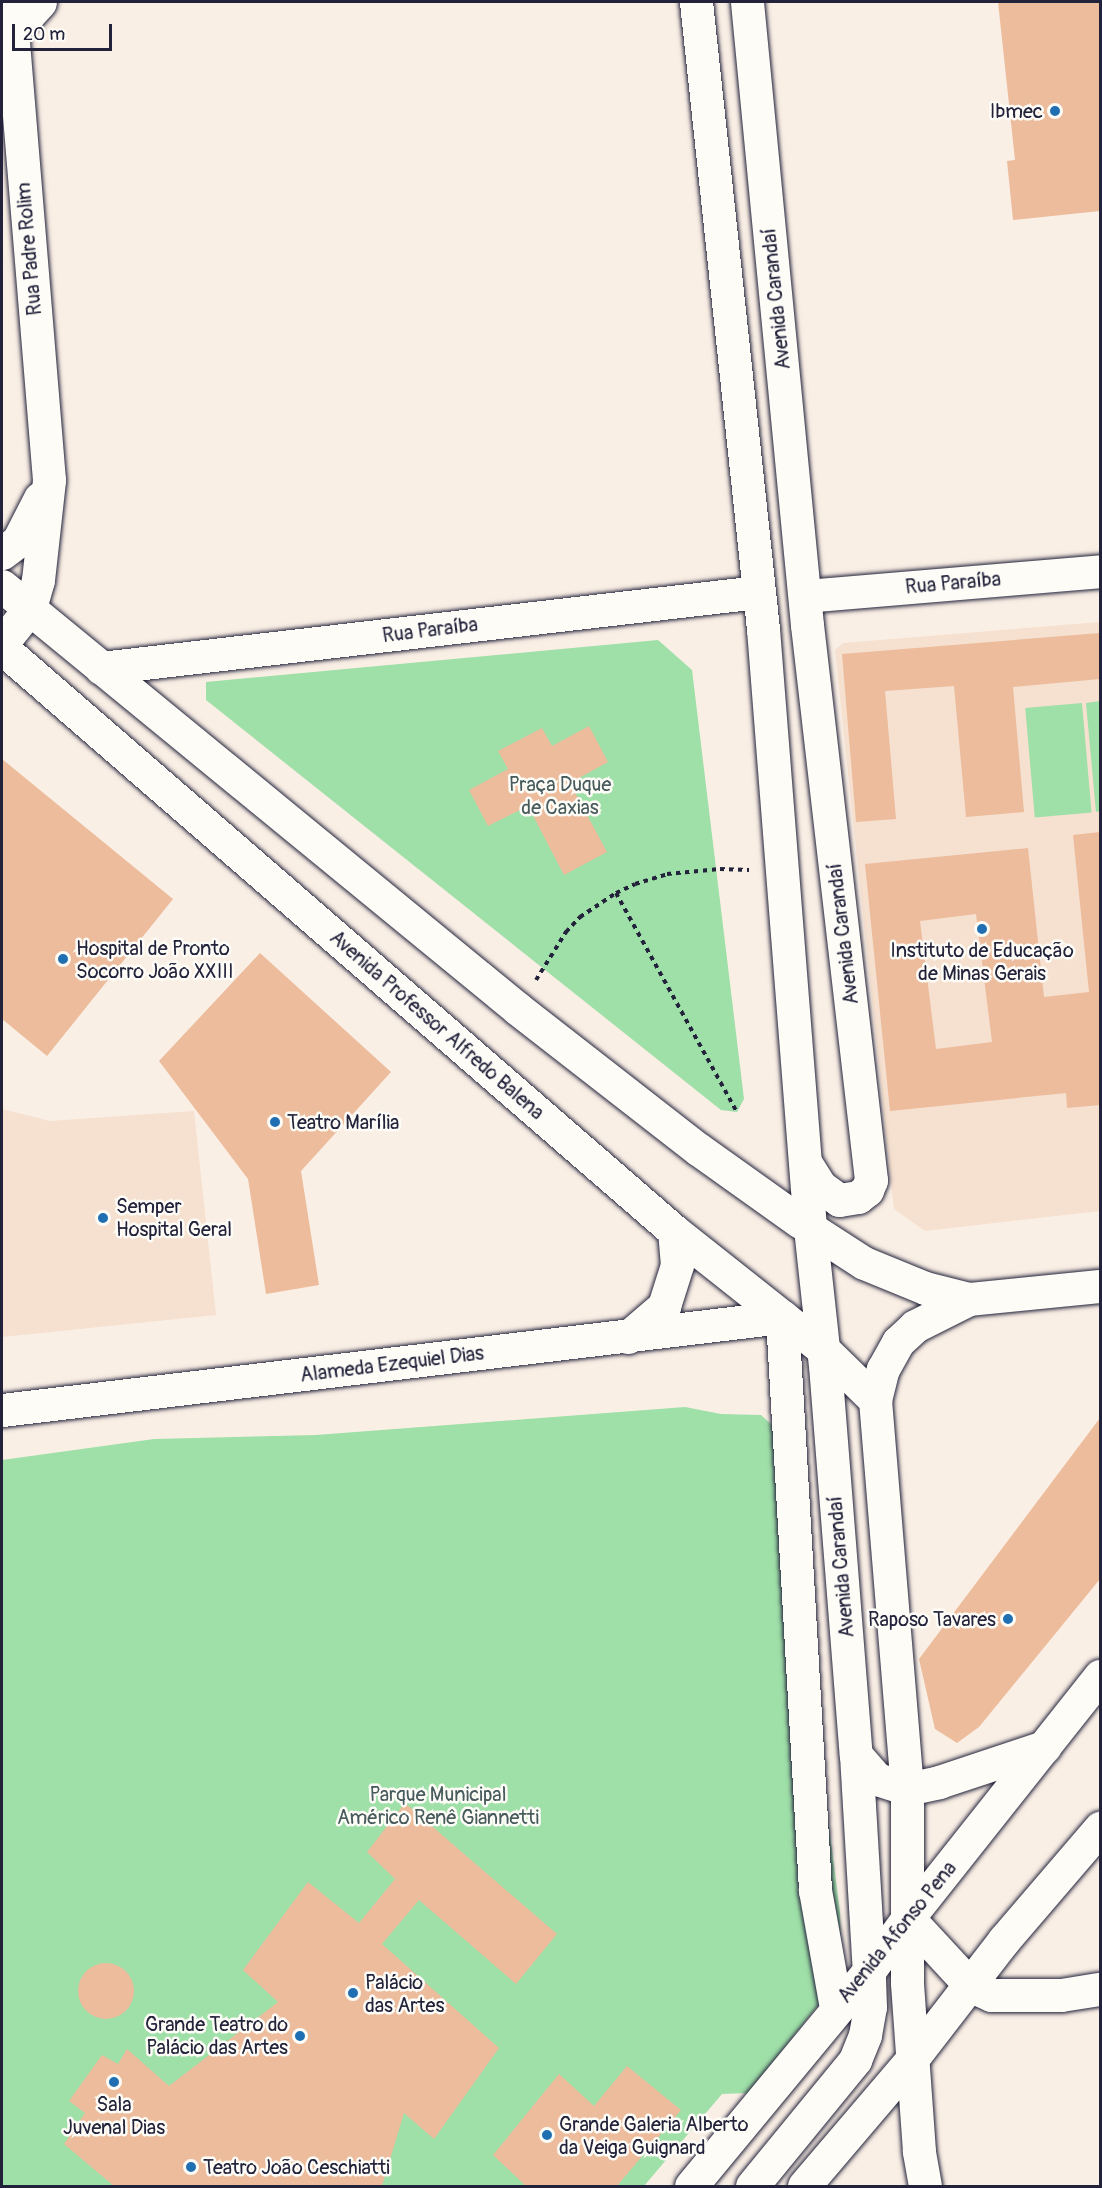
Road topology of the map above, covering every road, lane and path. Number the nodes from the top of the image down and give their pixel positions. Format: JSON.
{"nodes":[{"id":1,"x":40,"y":2,"type":"edge"},
{"id":2,"x":696,"y":2,"type":"edge"},
{"id":3,"x":747,"y":2,"type":"edge"},
{"id":4,"x":6,"y":17,"type":"edge"},
{"id":5,"x":49,"y":480,"type":"junction"},
{"id":6,"x":800,"y":552,"type":"junction"},
{"id":7,"x":2,"y":553,"type":"edge"},
{"id":8,"x":1101,"y":571,"type":"edge"},
{"id":9,"x":758,"y":581,"type":"junction"},
{"id":10,"x":2,"y":586,"type":"edge"},
{"id":11,"x":844,"y":593,"type":"junction"},
{"id":12,"x":805,"y":596,"type":"junction"},
{"id":13,"x":30,"y":608,"type":"junction"},
{"id":14,"x":763,"y":629,"type":"junction"},
{"id":15,"x":2,"y":646,"type":"edge"},
{"id":16,"x":101,"y":668,"type":"junction"},
{"id":17,"x":783,"y":870,"type":"junction"},
{"id":18,"x":616,"y":893,"type":"junction"},
{"id":19,"x":518,"y":1009,"type":"junction"},
{"id":20,"x":737,"y":1112,"type":"dead end"},
{"id":21,"x":806,"y":1164,"type":"junction"},
{"id":22,"x":810,"y":1228,"type":"junction"},
{"id":23,"x":674,"y":1230,"type":"junction"},
{"id":24,"x":1101,"y":1286,"type":"edge"},
{"id":25,"x":969,"y":1299,"type":"junction"},
{"id":26,"x":782,"y":1317,"type":"junction"},
{"id":27,"x":628,"y":1337,"type":"junction"},
{"id":28,"x":823,"y":1349,"type":"junction"},
{"id":29,"x":875,"y":1400,"type":"junction"},
{"id":30,"x":2,"y":1410,"type":"edge"},
{"id":31,"x":1101,"y":1676,"type":"edge"},
{"id":32,"x":1044,"y":1747,"type":"junction"},
{"id":33,"x":856,"y":1755,"type":"junction"},
{"id":34,"x":907,"y":1789,"type":"junction"},
{"id":35,"x":1101,"y":1828,"type":"edge"},
{"id":36,"x":908,"y":1918,"type":"junction"},
{"id":37,"x":869,"y":1971,"type":"junction"},
{"id":38,"x":971,"y":1986,"type":"junction"},
{"id":39,"x":1101,"y":1989,"type":"edge"},
{"id":40,"x":836,"y":2008,"type":"junction"},
{"id":41,"x":912,"y":2059,"type":"junction"},
{"id":42,"x":691,"y":2187,"type":"edge"},
{"id":43,"x":752,"y":2187,"type":"edge"},
{"id":44,"x":804,"y":2187,"type":"edge"},
{"id":45,"x":925,"y":2187,"type":"edge"}],
"edges":[{"from":1,"to":4,"type":"street"},
{"from":2,"to":9,"type":"street","name":"Avenida Carandaí"},
{"from":3,"to":6,"type":"street","name":"Avenida Carandaí"},
{"from":4,"to":5,"type":"street","name":"Rua Padre Rolim"},
{"from":5,"to":7,"type":"street"},
{"from":5,"to":13,"type":"street","name":"Rua Padre Rolim"},
{"from":6,"to":11,"type":"street"},
{"from":6,"to":12,"type":"street","name":"Avenida Carandaí"},
{"from":8,"to":11,"type":"street","name":"Rua Paraíba"},
{"from":9,"to":12,"type":"street"},
{"from":9,"to":14,"type":"street","name":"Avenida Carandaí"},
{"from":9,"to":16,"type":"street","name":"Rua Paraíba"},
{"from":10,"to":13,"type":"street"},
{"from":11,"to":12,"type":"street","name":"Rua Paraíba"},
{"from":12,"to":14,"type":"street"},
{"from":12,"to":21,"type":"street","name":"Avenida Carandaí"},
{"from":13,"to":15,"type":"street"},
{"from":13,"to":16,"type":"street"},
{"from":14,"to":17,"type":"street","name":"Avenida Carandaí"},
{"from":15,"to":23,"type":"street","name":"Avenida Professor Alfredo Balena"},
{"from":16,"to":19,"type":"street"},
{"from":17,"to":18,"type":"path"},
{"from":17,"to":21,"type":"street","name":"Avenida Carandaí"},
{"from":18,"to":19,"type":"path"},
{"from":18,"to":20,"type":"path"},
{"from":19,"to":22,"type":"street"},
{"from":21,"to":22,"type":"street","name":"Avenida Carandaí"},
{"from":22,"to":25,"type":"street"},
{"from":22,"to":28,"type":"street","name":"Avenida Carandaí"},
{"from":23,"to":26,"type":"street","name":"Avenida Professor Alfredo Balena"},
{"from":23,"to":27,"type":"street"},
{"from":24,"to":25,"type":"street"},
{"from":25,"to":29,"type":"street"},
{"from":26,"to":27,"type":"street","name":"Alameda Ezequiel Dias"},
{"from":26,"to":28,"type":"street","name":"Avenida Professor Alfredo Balena"},
{"from":26,"to":40,"type":"street"},
{"from":27,"to":30,"type":"street","name":"Alameda Ezequiel Dias"},
{"from":28,"to":29,"type":"street","name":"Avenida Professor Alfredo Balena"},
{"from":28,"to":33,"type":"street","name":"Avenida Carandaí"},
{"from":29,"to":34,"type":"street"},
{"from":31,"to":32,"type":"street","name":"Avenida Afonso Pena"},
{"from":32,"to":34,"type":"street"},
{"from":32,"to":36,"type":"street","name":"Avenida Afonso Pena"},
{"from":33,"to":34,"type":"street"},
{"from":33,"to":37,"type":"street","name":"Avenida Carandaí"},
{"from":34,"to":36,"type":"street"},
{"from":35,"to":38,"type":"street"},
{"from":36,"to":37,"type":"street","name":"Avenida Afonso Pena"},
{"from":36,"to":38,"type":"street"},
{"from":36,"to":41,"type":"street"},
{"from":37,"to":40,"type":"street","name":"Avenida Afonso Pena"},
{"from":37,"to":43,"type":"street","name":"Avenida Carandaí"},
{"from":38,"to":39,"type":"street"},
{"from":38,"to":41,"type":"street"},
{"from":40,"to":42,"type":"street","name":"Avenida Afonso Pena"},
{"from":41,"to":44,"type":"street"},
{"from":41,"to":45,"type":"street"}]}
